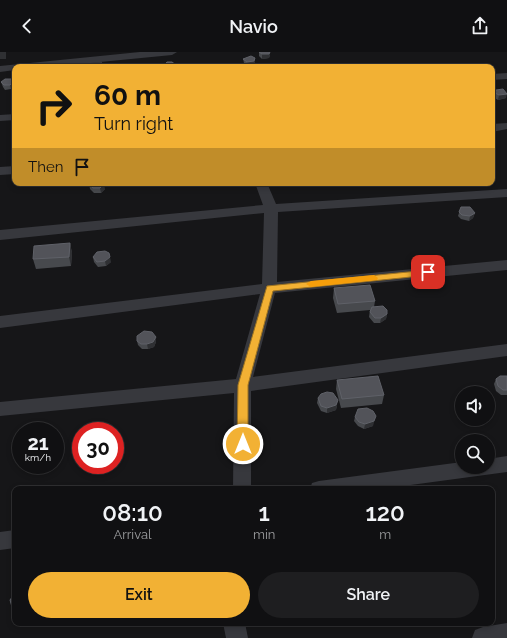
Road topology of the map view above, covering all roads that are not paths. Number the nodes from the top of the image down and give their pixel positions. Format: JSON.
{"nodes":[{"id":1,"x":172,"y":52,"type":"edge"},
{"id":2,"x":47,"y":64,"type":"edge"},
{"id":3,"x":12,"y":68,"type":"edge"},
{"id":4,"x":0,"y":69,"type":"edge"},
{"id":5,"x":507,"y":76,"type":"edge"},
{"id":6,"x":495,"y":77,"type":"edge"},
{"id":7,"x":12,"y":117,"type":"edge"},
{"id":8,"x":0,"y":118,"type":"edge"},
{"id":9,"x":507,"y":126,"type":"edge"},
{"id":10,"x":495,"y":128,"type":"edge"},
{"id":11,"x":12,"y":170,"type":"edge"},
{"id":12,"x":0,"y":171,"type":"edge"},
{"id":13,"x":262,"y":186,"type":"edge"},
{"id":14,"x":507,"y":193,"type":"edge"},
{"id":15,"x":271,"y":208,"type":"junction"},
{"id":16,"x":0,"y":235,"type":"edge"},
{"id":17,"x":507,"y":265,"type":"edge"},
{"id":18,"x":270,"y":288,"type":"junction"},
{"id":19,"x":0,"y":322,"type":"edge"},
{"id":20,"x":507,"y":350,"type":"edge"},
{"id":21,"x":243,"y":385,"type":"junction"},
{"id":22,"x":0,"y":409,"type":"edge"},
{"id":23,"x":507,"y":464,"type":"edge"},
{"id":24,"x":495,"y":466,"type":"edge"},
{"id":25,"x":455,"y":471,"type":"edge"},
{"id":26,"x":242,"y":486,"type":"edge"},
{"id":27,"x":342,"y":486,"type":"edge"},
{"id":28,"x":12,"y":539,"type":"edge"},
{"id":29,"x":0,"y":541,"type":"edge"},
{"id":30,"x":235,"y":626,"type":"edge"},
{"id":31,"x":507,"y":634,"type":"edge"},
{"id":32,"x":237,"y":638,"type":"edge"},
{"id":33,"x":484,"y":638,"type":"edge"}],
"edges":[{"from":1,"to":2,"type":"street"},
{"from":3,"to":4,"type":"street"},
{"from":5,"to":6,"type":"street"},
{"from":7,"to":8,"type":"street"},
{"from":9,"to":10,"type":"street"},
{"from":11,"to":12,"type":"street"},
{"from":13,"to":15,"type":"street"},
{"from":14,"to":15,"type":"street"},
{"from":15,"to":16,"type":"street"},
{"from":15,"to":18,"type":"street"},
{"from":17,"to":18,"type":"street"},
{"from":18,"to":19,"type":"street"},
{"from":18,"to":21,"type":"street"},
{"from":20,"to":21,"type":"street"},
{"from":21,"to":22,"type":"street"},
{"from":21,"to":26,"type":"street"},
{"from":23,"to":24,"type":"street"},
{"from":25,"to":27,"type":"street"},
{"from":28,"to":29,"type":"street"},
{"from":30,"to":32,"type":"street"},
{"from":31,"to":33,"type":"street"}]}
